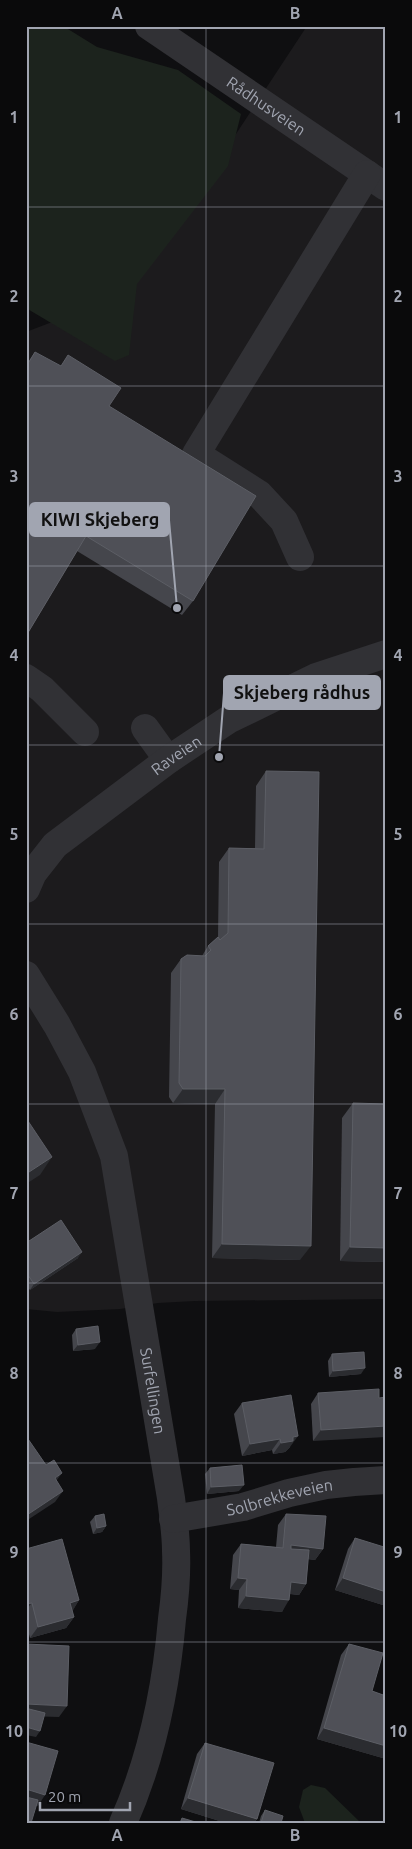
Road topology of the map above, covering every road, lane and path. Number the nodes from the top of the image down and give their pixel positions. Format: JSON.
{"nodes":[{"id":1,"x":148,"y":26,"type":"edge"},
{"id":2,"x":377,"y":180,"type":"edge"},
{"id":3,"x":300,"y":557,"type":"dead end"},
{"id":4,"x":386,"y":654,"type":"edge"},
{"id":5,"x":26,"y":678,"type":"edge"},
{"id":6,"x":145,"y":728,"type":"dead end"},
{"id":7,"x":85,"y":732,"type":"dead end"},
{"id":8,"x":168,"y":760,"type":"junction"},
{"id":9,"x":26,"y":889,"type":"edge"},
{"id":10,"x":26,"y":975,"type":"edge"},
{"id":11,"x":386,"y":1480,"type":"edge"},
{"id":12,"x":173,"y":1519,"type":"junction"},
{"id":13,"x":123,"y":1823,"type":"edge"}],
"edges":[{"from":1,"to":2,"type":"street","name":"Rådhusveien"},
{"from":2,"to":3,"type":"street"},
{"from":4,"to":8,"type":"street","name":"Raveien"},
{"from":5,"to":7,"type":"street"},
{"from":6,"to":8,"type":"street"},
{"from":8,"to":9,"type":"street","name":"Raveien"},
{"from":10,"to":12,"type":"street","name":"Surfellingen"},
{"from":11,"to":12,"type":"street","name":"Solbrekkeveien"},
{"from":12,"to":13,"type":"street","name":"Surfellingen"}]}
